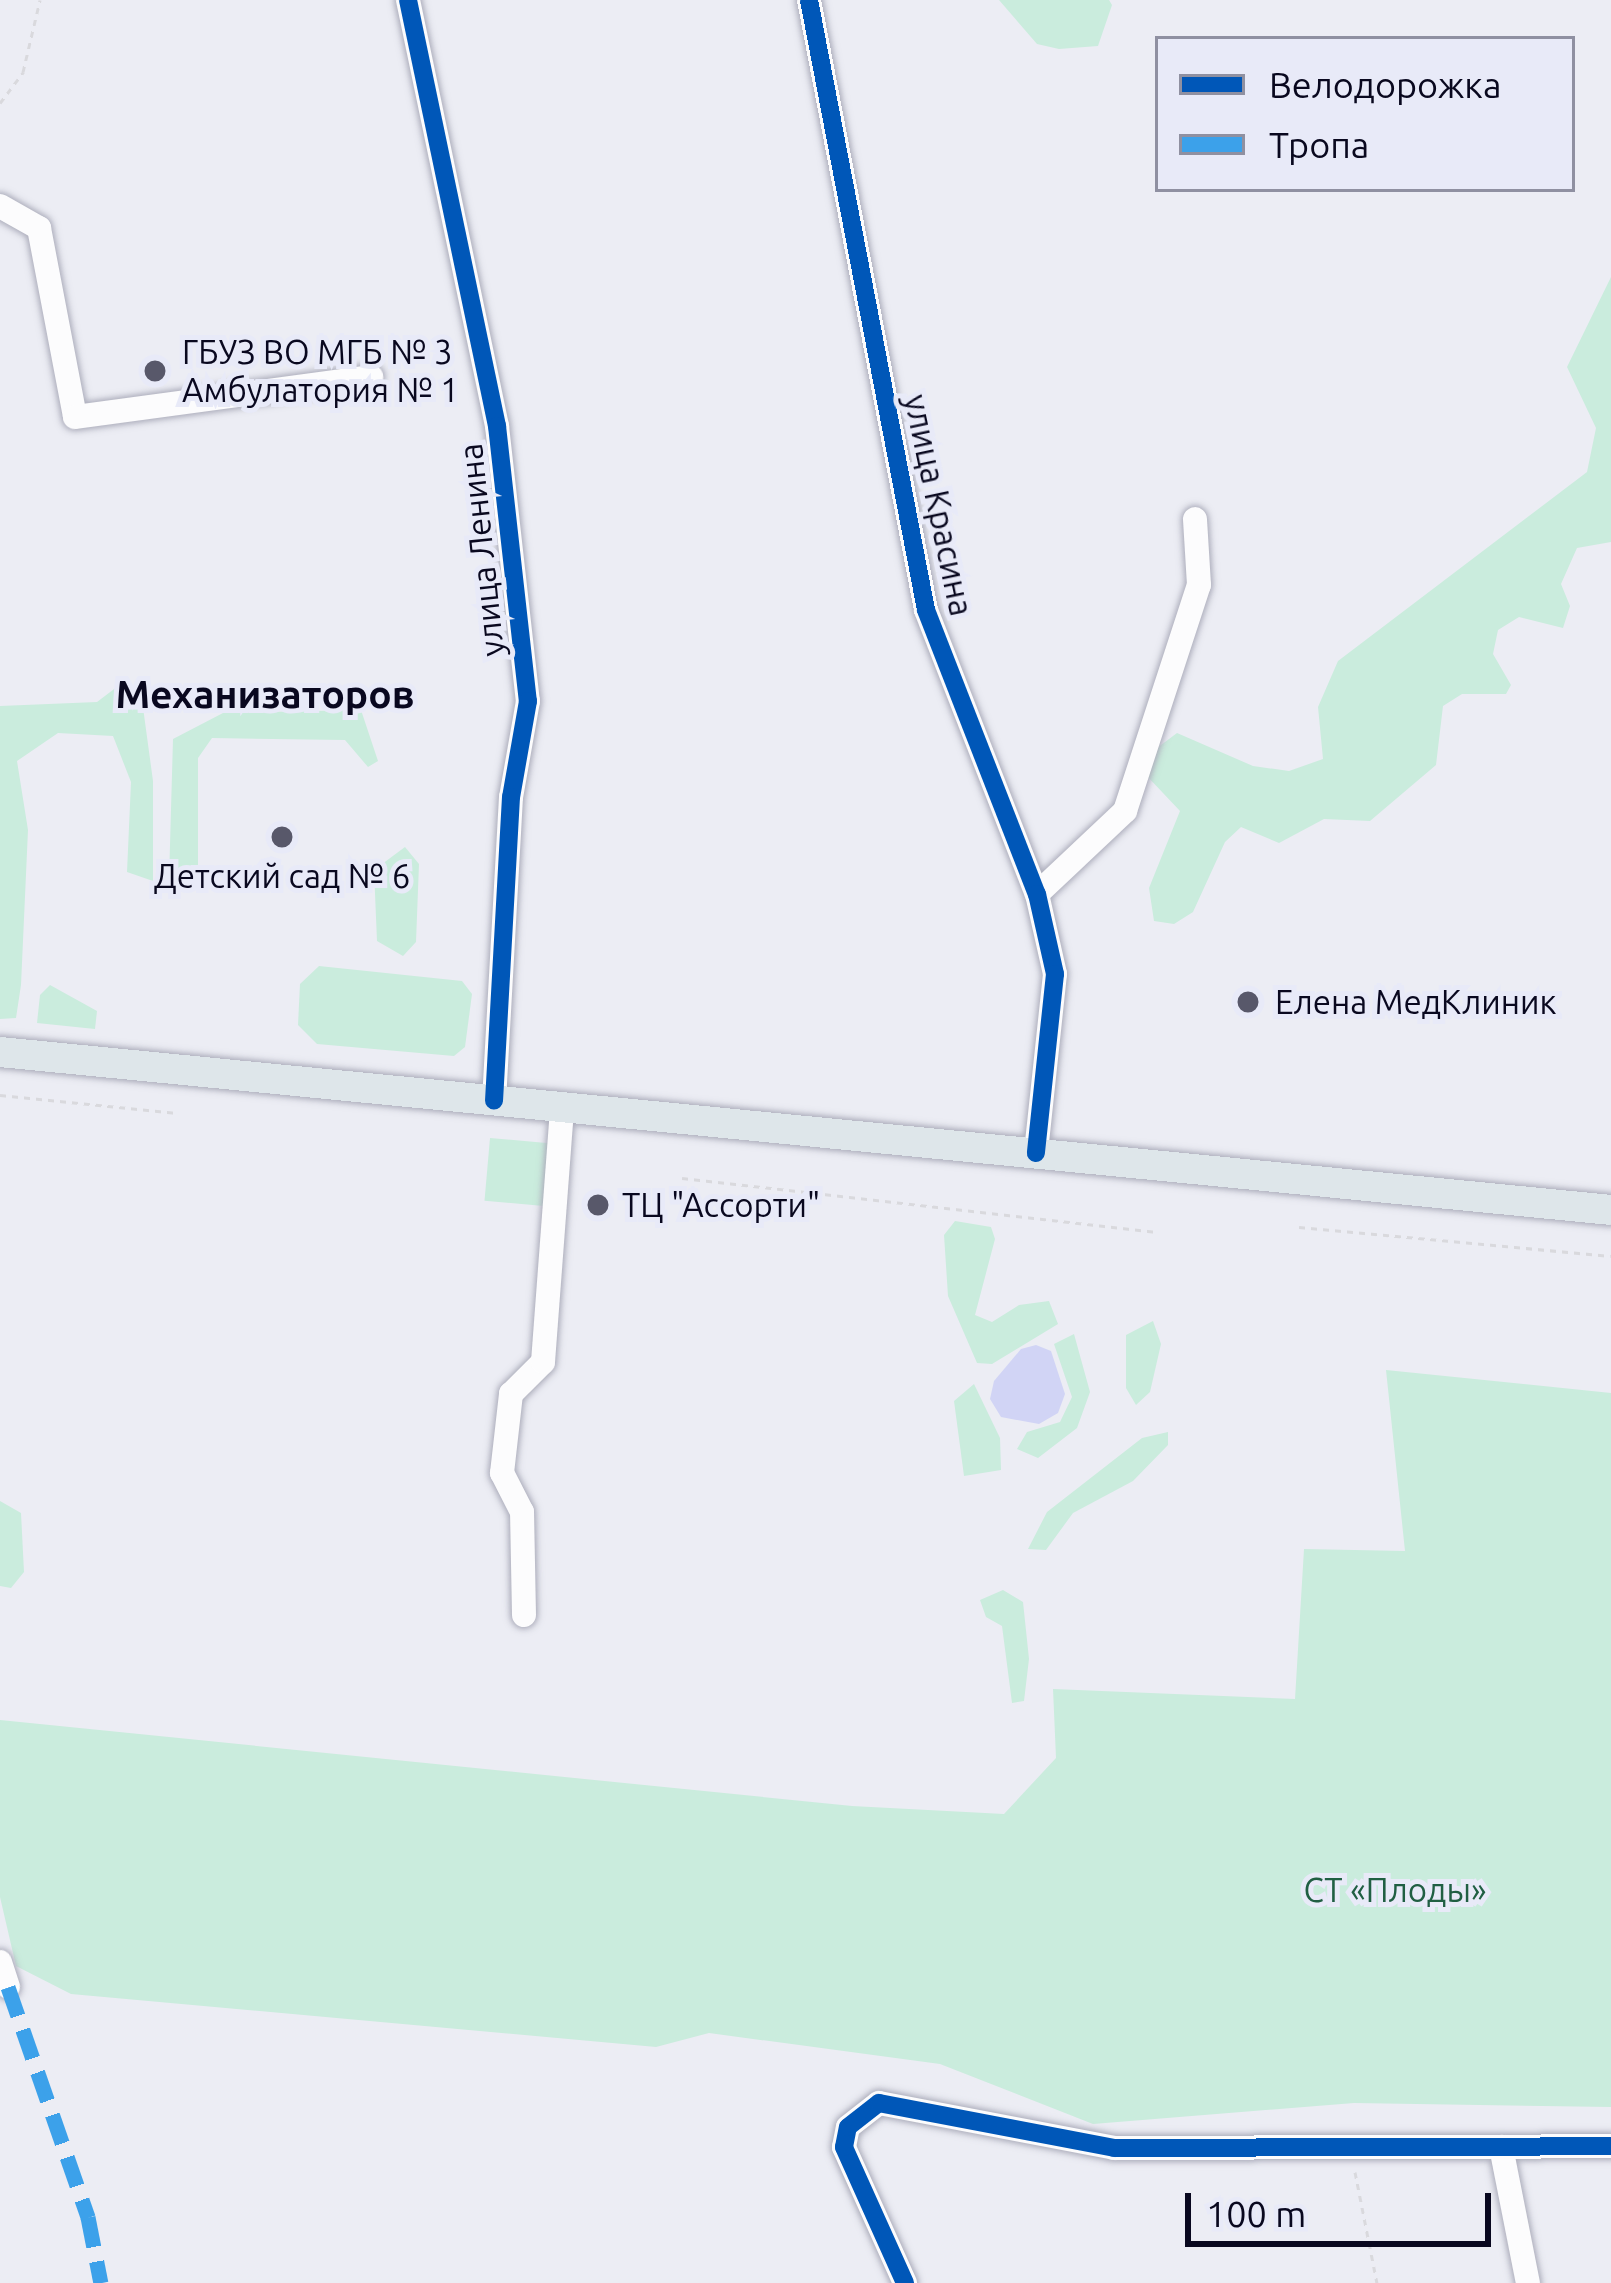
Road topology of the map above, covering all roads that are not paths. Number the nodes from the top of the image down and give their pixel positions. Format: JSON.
{"nodes":[{"id":1,"x":408,"y":0,"type":"edge"},
{"id":2,"x":809,"y":0,"type":"edge"},
{"id":3,"x":0,"y":206,"type":"edge"},
{"id":4,"x":371,"y":377,"type":"dead end"},
{"id":5,"x":1195,"y":519,"type":"dead end"},
{"id":6,"x":1037,"y":894,"type":"junction"},
{"id":7,"x":0,"y":1052,"type":"edge"},
{"id":8,"x":494,"y":1101,"type":"junction"},
{"id":9,"x":562,"y":1108,"type":"junction"},
{"id":10,"x":1036,"y":1153,"type":"junction"},
{"id":11,"x":1611,"y":1210,"type":"edge"},
{"id":12,"x":524,"y":1616,"type":"dead end"},
{"id":13,"x":1611,"y":2146,"type":"edge"},
{"id":14,"x":1501,"y":2147,"type":"junction"},
{"id":15,"x":905,"y":2283,"type":"edge"},
{"id":16,"x":1528,"y":2283,"type":"edge"}],
"edges":[{"from":1,"to":8,"type":"street","name":"улица Ленина"},
{"from":2,"to":6,"type":"street","name":"улица Красина"},
{"from":3,"to":4,"type":"street"},
{"from":5,"to":6,"type":"street"},
{"from":6,"to":10,"type":"street","name":"улица Красина"},
{"from":7,"to":8,"type":"main road"},
{"from":8,"to":9,"type":"main road"},
{"from":9,"to":10,"type":"main road"},
{"from":9,"to":12,"type":"street"},
{"from":10,"to":11,"type":"main road"},
{"from":13,"to":14,"type":"street"},
{"from":14,"to":15,"type":"street"},
{"from":14,"to":16,"type":"street"}]}
